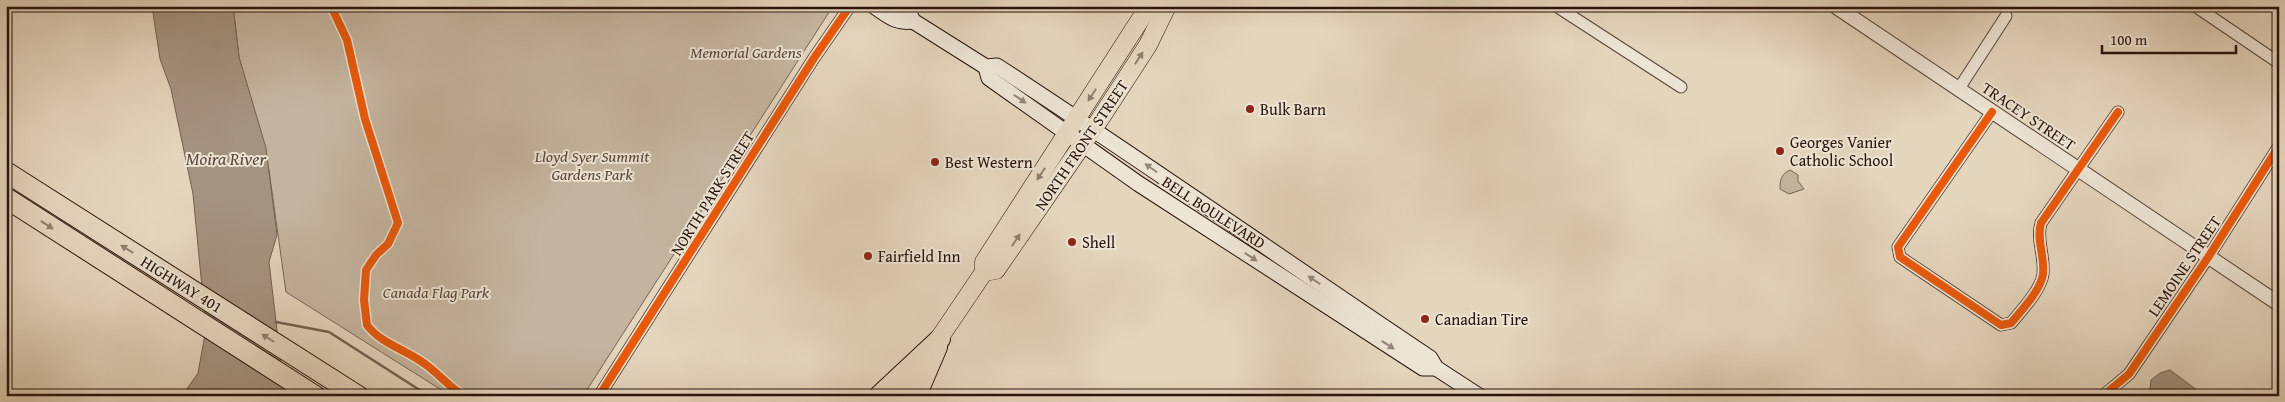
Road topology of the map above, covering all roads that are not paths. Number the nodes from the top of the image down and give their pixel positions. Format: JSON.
{"nodes":[{"id":1,"x":850,"y":6,"type":"edge"},
{"id":2,"x":874,"y":6,"type":"edge"},
{"id":3,"x":902,"y":6,"type":"edge"},
{"id":4,"x":1149,"y":6,"type":"edge"},
{"id":5,"x":1166,"y":6,"type":"edge"},
{"id":6,"x":1556,"y":6,"type":"edge"},
{"id":7,"x":1837,"y":7,"type":"edge"},
{"id":8,"x":2202,"y":8,"type":"edge"},
{"id":9,"x":2006,"y":16,"type":"dead end"},
{"id":10,"x":913,"y":21,"type":"junction"},
{"id":11,"x":2279,"y":63,"type":"edge"},
{"id":12,"x":986,"y":67,"type":"junction"},
{"id":13,"x":1681,"y":87,"type":"dead end"},
{"id":14,"x":1958,"y":90,"type":"junction"},
{"id":15,"x":1992,"y":112,"type":"junction"},
{"id":16,"x":2118,"y":112,"type":"dead end"},
{"id":17,"x":1077,"y":118,"type":"junction"},
{"id":18,"x":1093,"y":128,"type":"junction"},
{"id":19,"x":1075,"y":139,"type":"junction"},
{"id":20,"x":2279,"y":146,"type":"edge"},
{"id":21,"x":2077,"y":170,"type":"junction"},
{"id":22,"x":6,"y":172,"type":"edge"},
{"id":23,"x":6,"y":198,"type":"edge"},
{"id":24,"x":2208,"y":256,"type":"junction"},
{"id":25,"x":2279,"y":304,"type":"edge"},
{"id":26,"x":940,"y":340,"type":"junction"},
{"id":27,"x":1436,"y":368,"type":"junction"},
{"id":28,"x":311,"y":393,"type":"edge"},
{"id":29,"x":2104,"y":395,"type":"edge"},
{"id":30,"x":358,"y":396,"type":"edge"},
{"id":31,"x":599,"y":396,"type":"edge"},
{"id":32,"x":879,"y":396,"type":"edge"},
{"id":33,"x":900,"y":396,"type":"edge"},
{"id":34,"x":916,"y":396,"type":"edge"},
{"id":35,"x":1478,"y":396,"type":"edge"}],
"edges":[{"from":1,"to":31,"type":"street","name":"NORTH PARK STREET"},
{"from":2,"to":10,"type":"main road","name":"BELL BOULEVARD"},
{"from":3,"to":10,"type":"main road","name":"BELL BOULEVARD"},
{"from":4,"to":17,"type":"main road","name":"NORTH FRONT STREET","one_way":true},
{"from":18,"to":5,"type":"main road","name":"NORTH FRONT STREET","one_way":true},
{"from":6,"to":13,"type":"street"},
{"from":7,"to":14,"type":"street","name":"TRACEY STREET"},
{"from":8,"to":11,"type":"street"},
{"from":9,"to":14,"type":"street"},
{"from":10,"to":12,"type":"main road","name":"BELL BOULEVARD"},
{"from":12,"to":17,"type":"main road","name":"BELL BOULEVARD"},
{"from":12,"to":19,"type":"main road","name":"BELL BOULEVARD","one_way":true},
{"from":14,"to":15,"type":"street","name":"TRACEY STREET"},
{"from":15,"to":21,"type":"street","name":"TRACEY STREET"},
{"from":15,"to":21,"type":"street"},
{"from":16,"to":21,"type":"street"},
{"from":17,"to":18,"type":"main road","name":"BELL BOULEVARD"},
{"from":17,"to":19,"type":"main road","name":"NORTH FRONT STREET"},
{"from":18,"to":19,"type":"main road","name":"NORTH FRONT STREET"},
{"from":27,"to":18,"type":"main road","name":"BELL BOULEVARD","one_way":true},
{"from":19,"to":26,"type":"main road","name":"NORTH FRONT STREET"},
{"from":19,"to":27,"type":"main road","name":"BELL BOULEVARD","one_way":true},
{"from":20,"to":24,"type":"street","name":"LEMOINE STREET"},
{"from":21,"to":24,"type":"street","name":"TRACEY STREET"},
{"from":30,"to":22,"type":"highway","name":"HIGHWAY 401","one_way":true},
{"from":23,"to":28,"type":"highway","name":"HIGHWAY 401","one_way":true},
{"from":24,"to":25,"type":"street","name":"TRACEY STREET"},
{"from":24,"to":29,"type":"street","name":"LEMOINE STREET"},
{"from":26,"to":32,"type":"highway"},
{"from":26,"to":33,"type":"main road","name":"NORTH FRONT STREET"},
{"from":26,"to":34,"type":"highway"},
{"from":27,"to":35,"type":"main road","name":"BELL BOULEVARD"}]}
